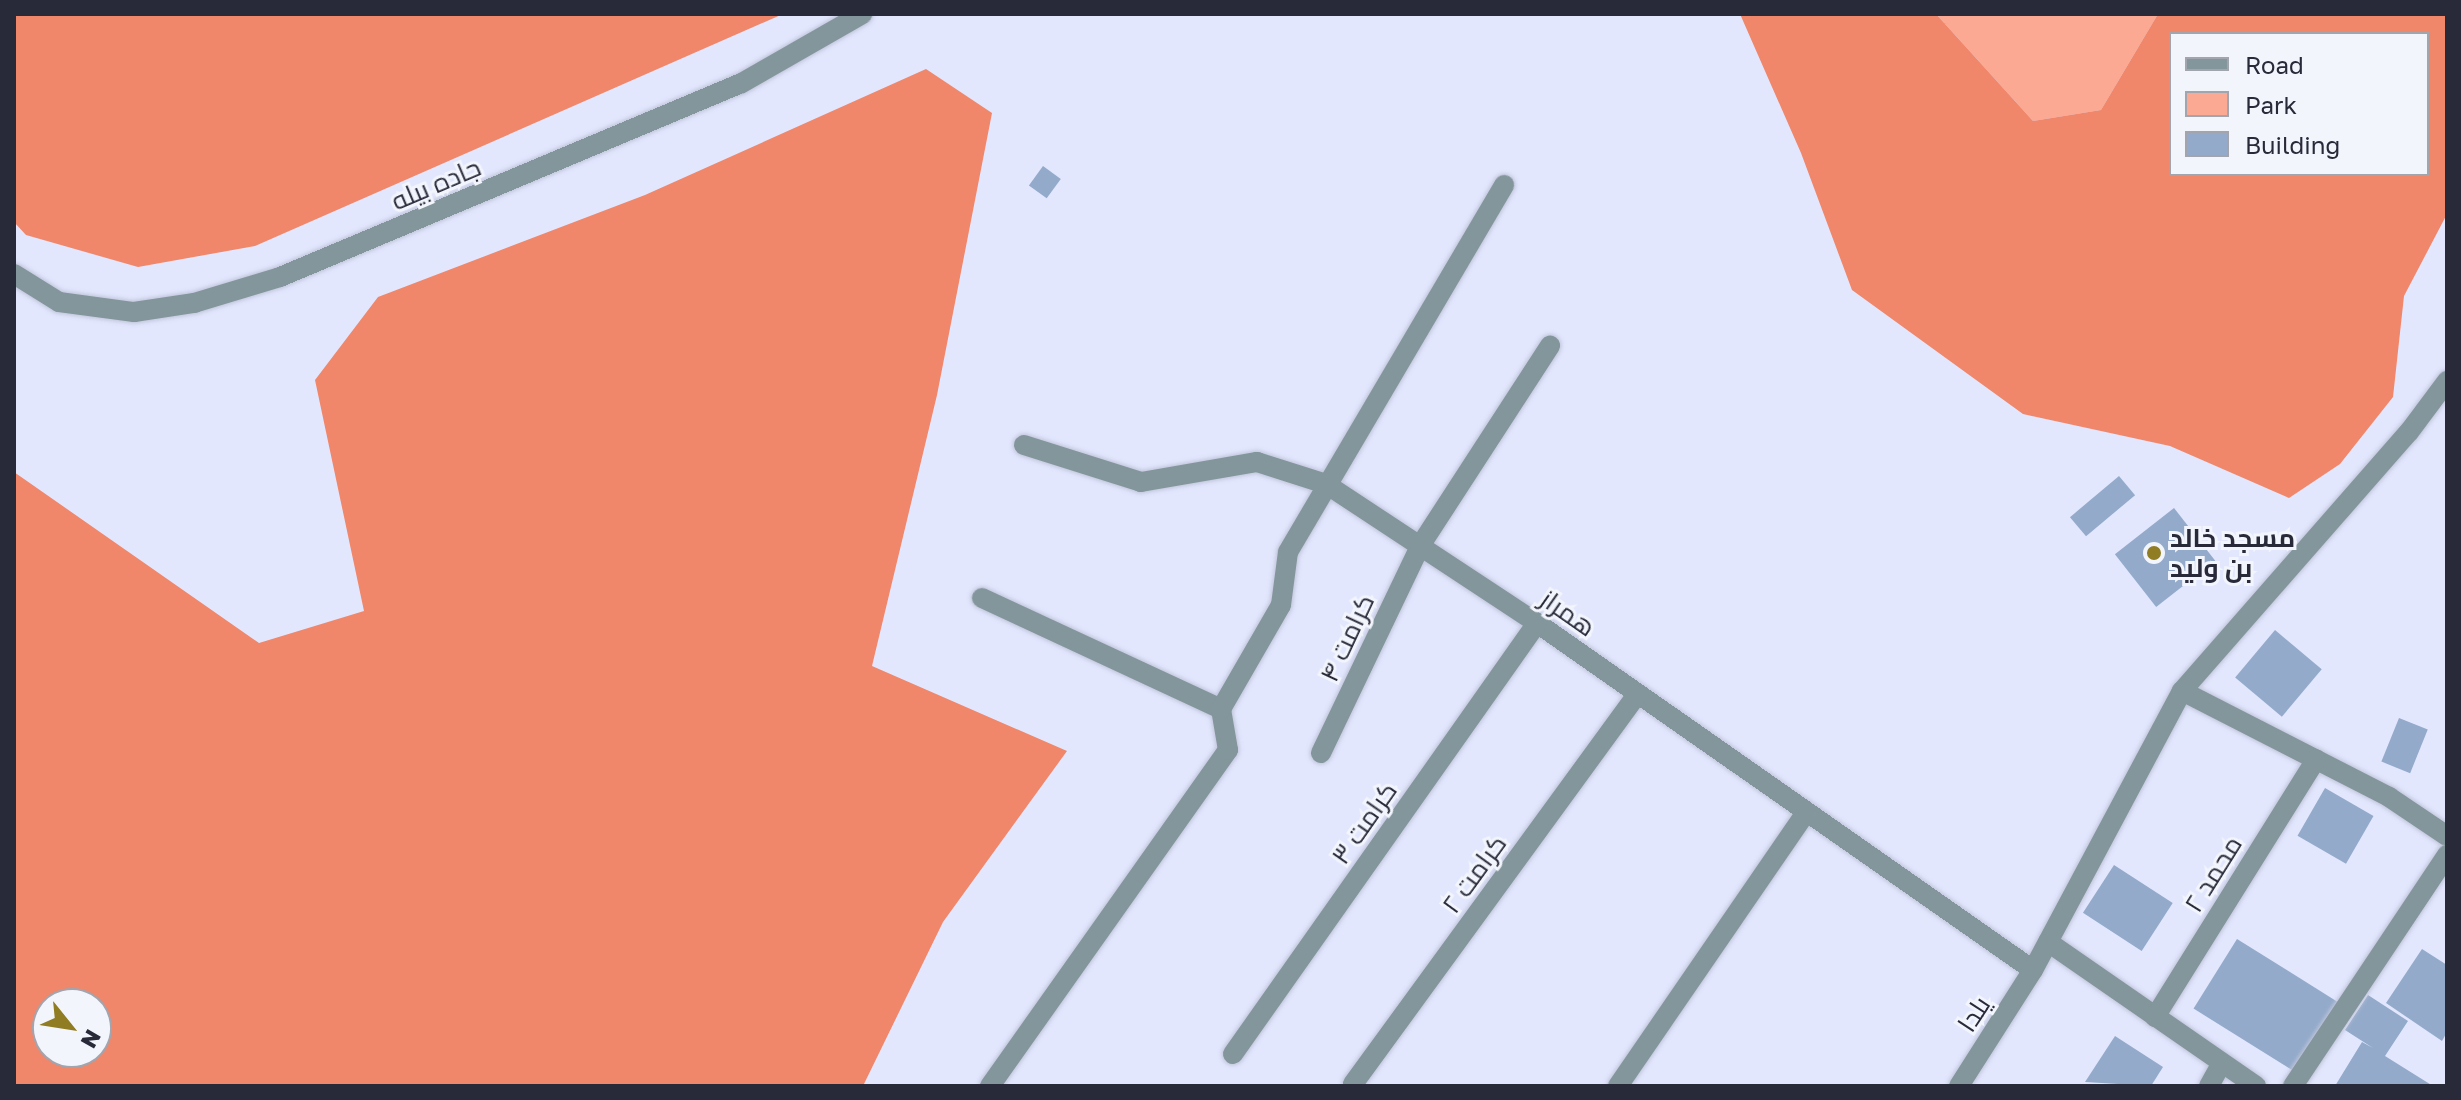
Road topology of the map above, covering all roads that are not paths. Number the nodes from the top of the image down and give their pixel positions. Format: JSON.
{"nodes":[{"id":1,"x":862,"y":14,"type":"edge"},
{"id":2,"x":1504,"y":185,"type":"dead end"},
{"id":3,"x":14,"y":274,"type":"edge"},
{"id":4,"x":1550,"y":346,"type":"dead end"},
{"id":5,"x":2447,"y":381,"type":"edge"},
{"id":6,"x":1024,"y":445,"type":"dead end"},
{"id":7,"x":1326,"y":484,"type":"junction"},
{"id":8,"x":1420,"y":546,"type":"junction"},
{"id":9,"x":982,"y":598,"type":"dead end"},
{"id":10,"x":1537,"y":623,"type":"junction"},
{"id":11,"x":2182,"y":691,"type":"junction"},
{"id":12,"x":1637,"y":694,"type":"junction"},
{"id":13,"x":1221,"y":709,"type":"junction"},
{"id":14,"x":1321,"y":753,"type":"dead end"},
{"id":15,"x":2316,"y":759,"type":"junction"},
{"id":16,"x":1806,"y":812,"type":"junction"},
{"id":17,"x":2447,"y":836,"type":"edge"},
{"id":18,"x":2447,"y":855,"type":"edge"},
{"id":19,"x":2048,"y":942,"type":"junction"},
{"id":20,"x":2033,"y":970,"type":"junction"},
{"id":21,"x":2155,"y":1017,"type":"junction"},
{"id":22,"x":1233,"y":1054,"type":"dead end"},
{"id":23,"x":2222,"y":1063,"type":"junction"},
{"id":24,"x":1353,"y":1084,"type":"edge"},
{"id":25,"x":990,"y":1086,"type":"edge"},
{"id":26,"x":1618,"y":1086,"type":"edge"},
{"id":27,"x":1959,"y":1086,"type":"edge"},
{"id":28,"x":2209,"y":1086,"type":"edge"},
{"id":29,"x":2256,"y":1086,"type":"edge"},
{"id":30,"x":2293,"y":1086,"type":"edge"}],
"edges":[{"from":1,"to":3,"type":"street","name":"جاده بیله"},
{"from":2,"to":7,"type":"street"},
{"from":4,"to":8,"type":"street","name":"کرامت ۴"},
{"from":5,"to":11,"type":"street","name":"یلدا"},
{"from":6,"to":7,"type":"street","name":"همراز"},
{"from":7,"to":8,"type":"street","name":"همراز"},
{"from":7,"to":13,"type":"street"},
{"from":8,"to":10,"type":"street","name":"همراز"},
{"from":8,"to":14,"type":"street","name":"کرامت ۴"},
{"from":9,"to":13,"type":"street"},
{"from":10,"to":12,"type":"street","name":"همراز"},
{"from":10,"to":22,"type":"street","name":"کرامت ۳"},
{"from":11,"to":15,"type":"street"},
{"from":11,"to":19,"type":"street","name":"یلدا"},
{"from":12,"to":16,"type":"street","name":"همراز"},
{"from":12,"to":24,"type":"street","name":"کرامت ۲"},
{"from":13,"to":25,"type":"street"},
{"from":15,"to":17,"type":"street"},
{"from":15,"to":21,"type":"street","name":"محمد ۲"},
{"from":16,"to":20,"type":"street","name":"همراز"},
{"from":16,"to":26,"type":"street"},
{"from":18,"to":30,"type":"street"},
{"from":19,"to":20,"type":"street","name":"یلدا"},
{"from":19,"to":21,"type":"street"},
{"from":20,"to":27,"type":"street","name":"یلدا"},
{"from":21,"to":23,"type":"street"},
{"from":23,"to":28,"type":"street"},
{"from":23,"to":29,"type":"street"}]}
